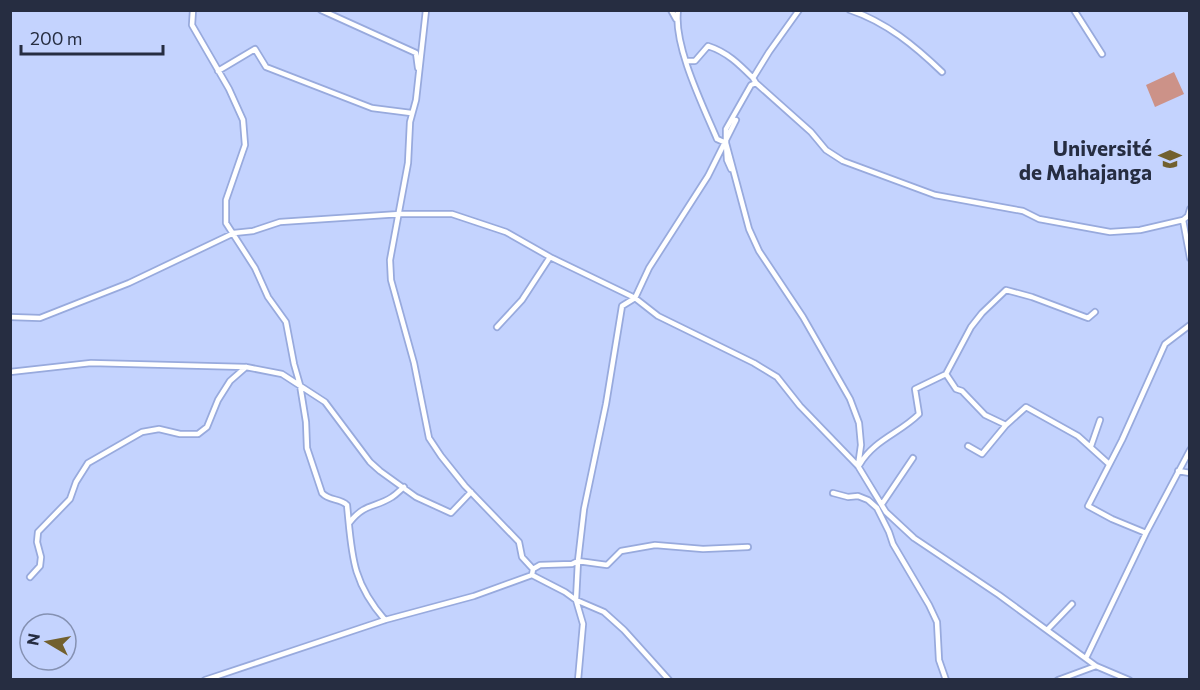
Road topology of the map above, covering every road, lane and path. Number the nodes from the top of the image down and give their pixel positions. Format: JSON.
{"nodes":[{"id":1,"x":193,"y":10,"type":"edge"},
{"id":2,"x":321,"y":10,"type":"edge"},
{"id":3,"x":426,"y":10,"type":"edge"},
{"id":4,"x":670,"y":10,"type":"edge"},
{"id":5,"x":678,"y":10,"type":"edge"},
{"id":6,"x":800,"y":10,"type":"edge"},
{"id":7,"x":850,"y":10,"type":"edge"},
{"id":8,"x":1074,"y":10,"type":"edge"},
{"id":9,"x":866,"y":13,"type":"edge"},
{"id":10,"x":676,"y":20,"type":"junction"},
{"id":11,"x":1102,"y":54,"type":"dead end"},
{"id":12,"x":687,"y":62,"type":"junction"},
{"id":13,"x":218,"y":71,"type":"junction"},
{"id":14,"x":942,"y":72,"type":"dead end"},
{"id":15,"x":419,"y":74,"type":"junction"},
{"id":16,"x":755,"y":80,"type":"junction"},
{"id":17,"x":411,"y":113,"type":"junction"},
{"id":18,"x":736,"y":120,"type":"dead end"},
{"id":19,"x":726,"y":143,"type":"junction"},
{"id":20,"x":1190,"y":209,"type":"edge"},
{"id":21,"x":400,"y":214,"type":"junction"},
{"id":22,"x":1183,"y":220,"type":"junction"},
{"id":23,"x":234,"y":233,"type":"junction"},
{"id":24,"x":550,"y":257,"type":"junction"},
{"id":25,"x":1190,"y":258,"type":"edge"},
{"id":26,"x":635,"y":298,"type":"junction"},
{"id":27,"x":1095,"y":312,"type":"dead end"},
{"id":28,"x":10,"y":317,"type":"edge"},
{"id":29,"x":1190,"y":325,"type":"edge"},
{"id":30,"x":497,"y":327,"type":"dead end"},
{"id":31,"x":246,"y":367,"type":"junction"},
{"id":32,"x":10,"y":372,"type":"edge"},
{"id":33,"x":946,"y":374,"type":"junction"},
{"id":34,"x":300,"y":385,"type":"junction"},
{"id":35,"x":1100,"y":420,"type":"dead end"},
{"id":36,"x":1006,"y":425,"type":"junction"},
{"id":37,"x":968,"y":446,"type":"dead end"},
{"id":38,"x":1091,"y":446,"type":"junction"},
{"id":39,"x":1190,"y":450,"type":"edge"},
{"id":40,"x":913,"y":458,"type":"dead end"},
{"id":41,"x":1109,"y":464,"type":"junction"},
{"id":42,"x":858,"y":466,"type":"junction"},
{"id":43,"x":1179,"y":471,"type":"junction"},
{"id":44,"x":1190,"y":473,"type":"edge"},
{"id":45,"x":404,"y":487,"type":"junction"},
{"id":46,"x":471,"y":492,"type":"junction"},
{"id":47,"x":833,"y":493,"type":"dead end"},
{"id":48,"x":882,"y":504,"type":"junction"},
{"id":49,"x":349,"y":523,"type":"junction"},
{"id":50,"x":1146,"y":533,"type":"junction"},
{"id":51,"x":748,"y":547,"type":"dead end"},
{"id":52,"x":578,"y":561,"type":"junction"},
{"id":53,"x":532,"y":572,"type":"junction"},
{"id":54,"x":30,"y":577,"type":"dead end"},
{"id":55,"x":576,"y":600,"type":"junction"},
{"id":56,"x":1072,"y":604,"type":"dead end"},
{"id":57,"x":385,"y":620,"type":"junction"},
{"id":58,"x":1047,"y":630,"type":"junction"},
{"id":59,"x":1086,"y":658,"type":"junction"},
{"id":60,"x":1096,"y":666,"type":"junction"},
{"id":61,"x":205,"y":680,"type":"edge"},
{"id":62,"x":578,"y":680,"type":"edge"},
{"id":63,"x":669,"y":680,"type":"edge"},
{"id":64,"x":946,"y":680,"type":"edge"},
{"id":65,"x":1058,"y":680,"type":"edge"},
{"id":66,"x":1129,"y":680,"type":"edge"}],
"edges":[{"from":1,"to":13,"type":"street"},
{"from":2,"to":15,"type":"street"},
{"from":3,"to":15,"type":"street"},
{"from":4,"to":10,"type":"street"},
{"from":5,"to":10,"type":"street"},
{"from":6,"to":16,"type":"street"},
{"from":7,"to":9,"type":"street"},
{"from":8,"to":11,"type":"street"},
{"from":9,"to":14,"type":"street"},
{"from":10,"to":12,"type":"street"},
{"from":12,"to":16,"type":"street"},
{"from":12,"to":19,"type":"street"},
{"from":13,"to":17,"type":"street"},
{"from":13,"to":23,"type":"street"},
{"from":15,"to":17,"type":"street"},
{"from":16,"to":19,"type":"street"},
{"from":16,"to":22,"type":"street"},
{"from":17,"to":21,"type":"street"},
{"from":18,"to":19,"type":"street"},
{"from":19,"to":26,"type":"street"},
{"from":19,"to":42,"type":"street"},
{"from":20,"to":22,"type":"street"},
{"from":21,"to":23,"type":"street"},
{"from":21,"to":24,"type":"street"},
{"from":21,"to":46,"type":"street"},
{"from":22,"to":25,"type":"street"},
{"from":23,"to":28,"type":"street"},
{"from":23,"to":34,"type":"street"},
{"from":24,"to":26,"type":"street"},
{"from":24,"to":30,"type":"street"},
{"from":26,"to":42,"type":"street"},
{"from":26,"to":52,"type":"street"},
{"from":27,"to":33,"type":"street"},
{"from":29,"to":41,"type":"street"},
{"from":31,"to":32,"type":"street"},
{"from":31,"to":34,"type":"street"},
{"from":31,"to":54,"type":"street"},
{"from":33,"to":36,"type":"street"},
{"from":33,"to":42,"type":"street"},
{"from":34,"to":45,"type":"street"},
{"from":34,"to":49,"type":"street"},
{"from":35,"to":38,"type":"street"},
{"from":36,"to":37,"type":"street"},
{"from":36,"to":38,"type":"street"},
{"from":38,"to":41,"type":"street"},
{"from":39,"to":43,"type":"street"},
{"from":40,"to":48,"type":"street"},
{"from":41,"to":50,"type":"street"},
{"from":42,"to":48,"type":"street"},
{"from":43,"to":44,"type":"street"},
{"from":43,"to":50,"type":"street"},
{"from":45,"to":46,"type":"street"},
{"from":45,"to":49,"type":"street"},
{"from":46,"to":53,"type":"street"},
{"from":47,"to":64,"type":"street"},
{"from":48,"to":58,"type":"street"},
{"from":49,"to":57,"type":"street"},
{"from":50,"to":59,"type":"street"},
{"from":51,"to":52,"type":"street"},
{"from":52,"to":53,"type":"street"},
{"from":52,"to":55,"type":"street"},
{"from":53,"to":55,"type":"street"},
{"from":53,"to":57,"type":"street"},
{"from":55,"to":62,"type":"street"},
{"from":55,"to":63,"type":"street"},
{"from":56,"to":58,"type":"street"},
{"from":57,"to":61,"type":"street"},
{"from":58,"to":59,"type":"street"},
{"from":59,"to":60,"type":"street"},
{"from":60,"to":65,"type":"street"},
{"from":60,"to":66,"type":"street"}]}
